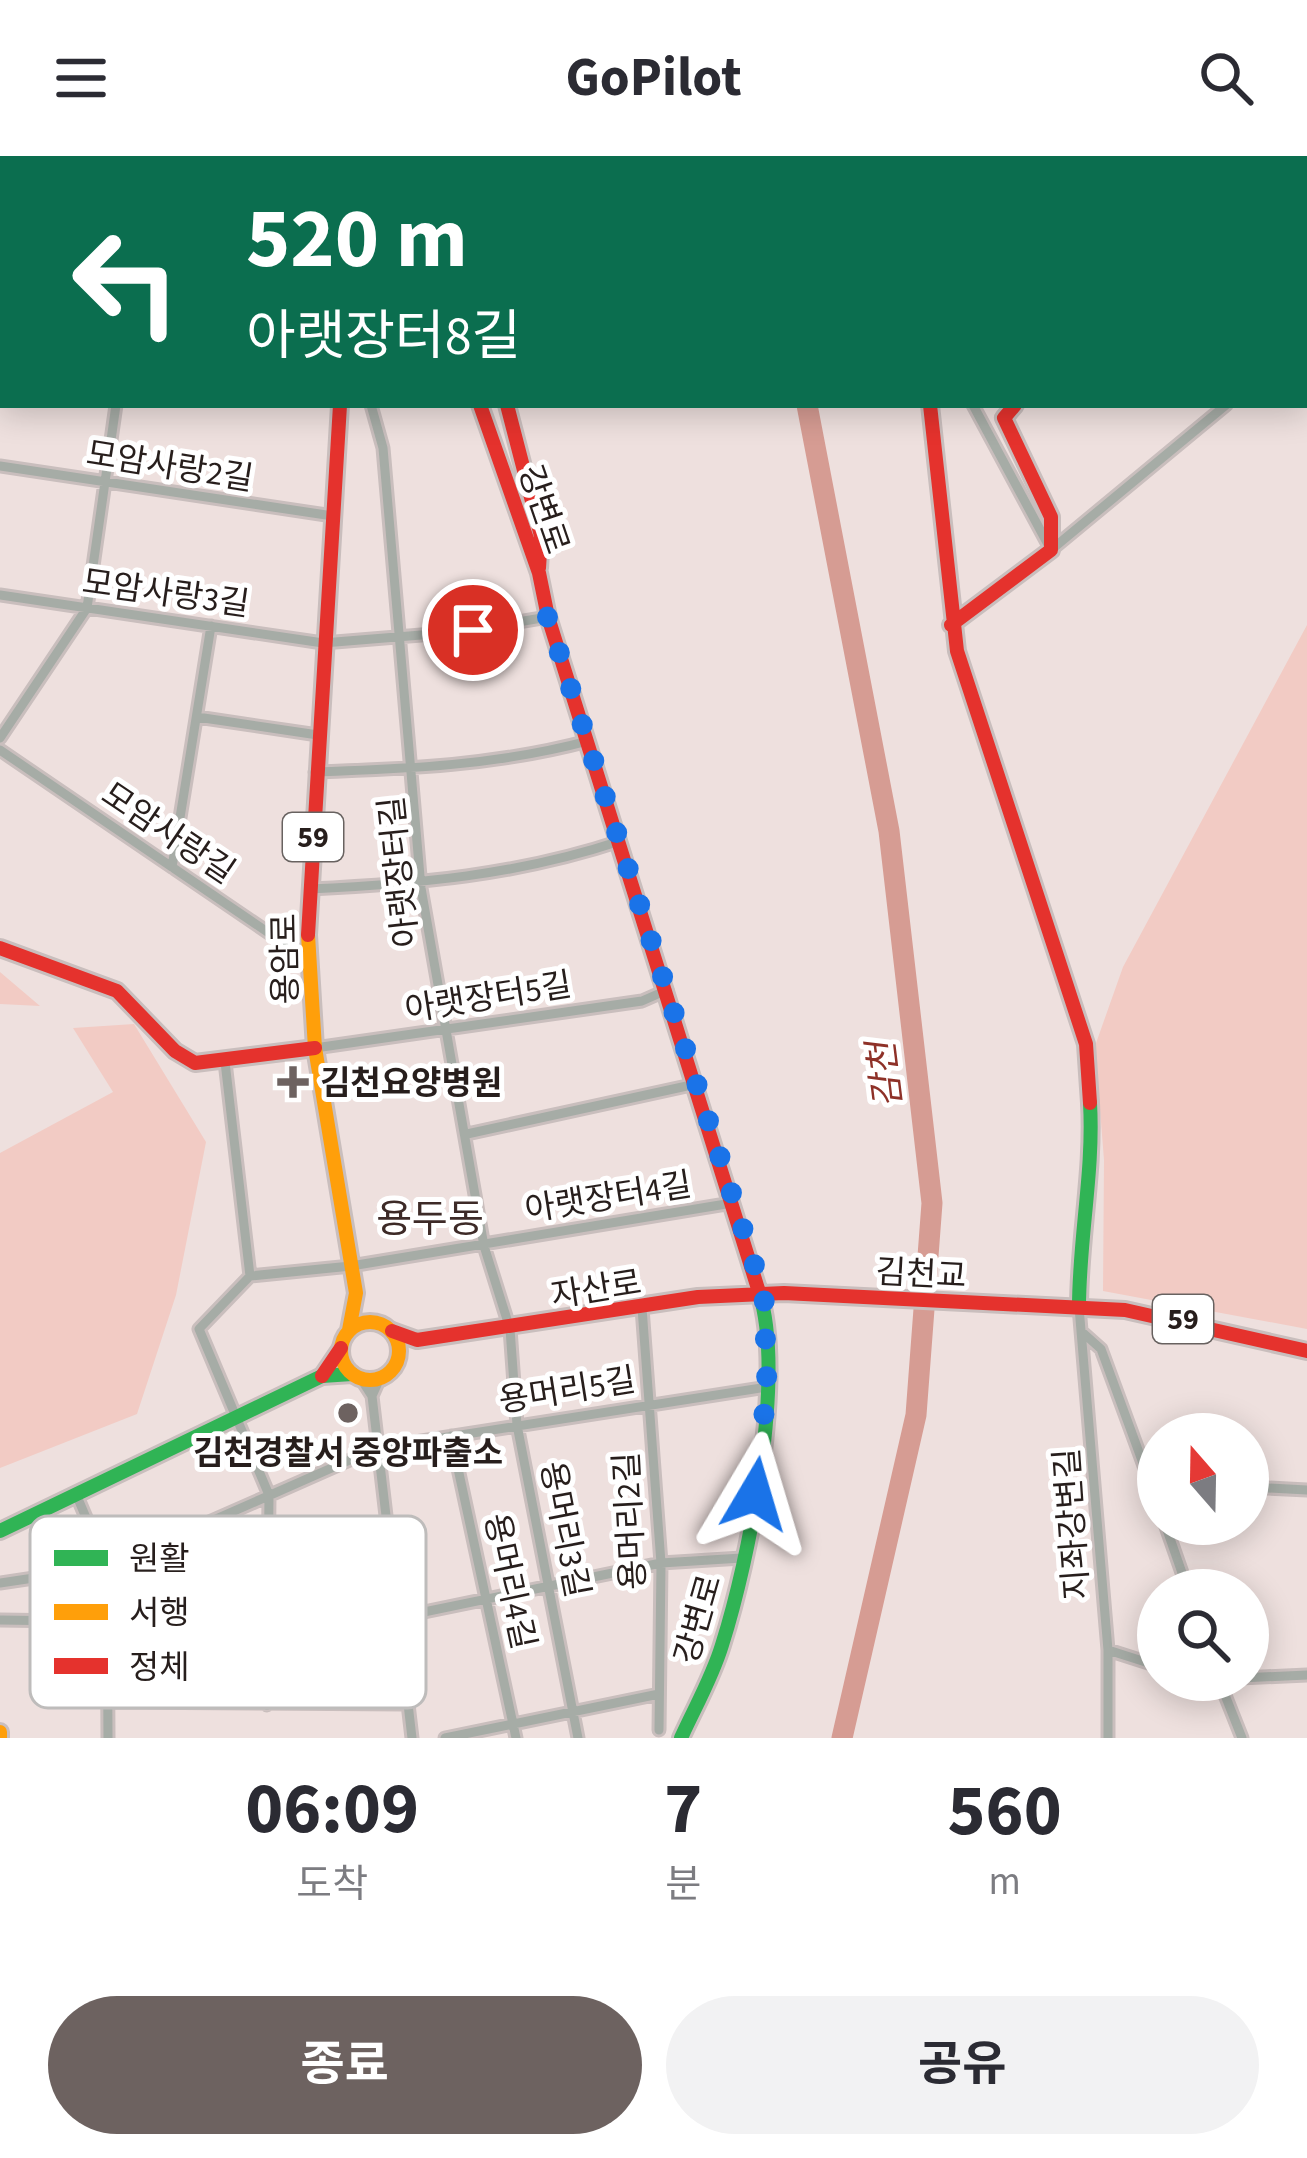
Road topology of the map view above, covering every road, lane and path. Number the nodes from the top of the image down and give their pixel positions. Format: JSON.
{"nodes":[{"id":1,"x":116,"y":408,"type":"edge"},
{"id":2,"x":340,"y":408,"type":"edge"},
{"id":3,"x":371,"y":408,"type":"edge"},
{"id":4,"x":481,"y":408,"type":"edge"},
{"id":5,"x":508,"y":408,"type":"edge"},
{"id":6,"x":930,"y":408,"type":"edge"},
{"id":7,"x":975,"y":408,"type":"edge"},
{"id":8,"x":1013,"y":408,"type":"edge"},
{"id":9,"x":1222,"y":408,"type":"edge"},
{"id":10,"x":0,"y":466,"type":"edge"},
{"id":11,"x":104,"y":482,"type":"junction"},
{"id":12,"x":333,"y":516,"type":"junction"},
{"id":13,"x":1051,"y":550,"type":"junction"},
{"id":14,"x":539,"y":573,"type":"junction"},
{"id":15,"x":0,"y":595,"type":"edge"},
{"id":16,"x":87,"y":608,"type":"junction"},
{"id":17,"x":548,"y":617,"type":"junction"},
{"id":18,"x":951,"y":625,"type":"junction"},
{"id":19,"x":211,"y":626,"type":"junction"},
{"id":20,"x":402,"y":638,"type":"junction"},
{"id":21,"x":323,"y":643,"type":"junction"},
{"id":22,"x":197,"y":717,"type":"junction"},
{"id":23,"x":318,"y":735,"type":"junction"},
{"id":24,"x":0,"y":738,"type":"edge"},
{"id":25,"x":587,"y":741,"type":"junction"},
{"id":26,"x":0,"y":750,"type":"edge"},
{"id":27,"x":415,"y":769,"type":"junction"},
{"id":28,"x":316,"y":772,"type":"junction"},
{"id":29,"x":620,"y":841,"type":"junction"},
{"id":30,"x":172,"y":867,"type":"junction"},
{"id":31,"x":421,"y":884,"type":"junction"},
{"id":32,"x":310,"y":889,"type":"junction"},
{"id":33,"x":0,"y":948,"type":"edge"},
{"id":34,"x":307,"y":959,"type":"junction"},
{"id":35,"x":668,"y":990,"type":"junction"},
{"id":36,"x":448,"y":1032,"type":"junction"},
{"id":37,"x":315,"y":1048,"type":"junction"},
{"id":38,"x":225,"y":1062,"type":"junction"},
{"id":39,"x":698,"y":1083,"type":"junction"},
{"id":40,"x":466,"y":1134,"type":"junction"},
{"id":41,"x":731,"y":1203,"type":"junction"},
{"id":42,"x":484,"y":1244,"type":"junction"},
{"id":43,"x":351,"y":1266,"type":"junction"},
{"id":44,"x":250,"y":1276,"type":"junction"},
{"id":45,"x":356,"y":1293,"type":"junction"},
{"id":46,"x":784,"y":1294,"type":"joint"},
{"id":47,"x":764,"y":1295,"type":"junction"},
{"id":48,"x":1078,"y":1307,"type":"junction"},
{"id":49,"x":642,"y":1308,"type":"junction"},
{"id":50,"x":376,"y":1322,"type":"junction"},
{"id":51,"x":510,"y":1329,"type":"junction"},
{"id":52,"x":349,"y":1330,"type":"junction"},
{"id":53,"x":392,"y":1331,"type":"junction"},
{"id":54,"x":1082,"y":1332,"type":"junction"},
{"id":55,"x":417,"y":1340,"type":"junction"},
{"id":56,"x":341,"y":1348,"type":"junction"},
{"id":57,"x":1307,"y":1351,"type":"edge"},
{"id":58,"x":398,"y":1358,"type":"junction"},
{"id":59,"x":322,"y":1376,"type":"junction"},
{"id":60,"x":357,"y":1376,"type":"junction"},
{"id":61,"x":380,"y":1378,"type":"junction"},
{"id":62,"x":767,"y":1387,"type":"junction"},
{"id":63,"x":372,"y":1396,"type":"junction"},
{"id":64,"x":650,"y":1403,"type":"junction"},
{"id":65,"x":233,"y":1416,"type":"junction"},
{"id":66,"x":517,"y":1425,"type":"junction"},
{"id":67,"x":451,"y":1436,"type":"junction"},
{"id":68,"x":1137,"y":1439,"type":"edge"},
{"id":69,"x":377,"y":1448,"type":"junction"},
{"id":70,"x":1269,"y":1488,"type":"edge"},
{"id":71,"x":1307,"y":1490,"type":"edge"},
{"id":72,"x":76,"y":1494,"type":"junction"},
{"id":73,"x":269,"y":1495,"type":"junction"},
{"id":74,"x":30,"y":1516,"type":"edge"},
{"id":75,"x":31,"y":1516,"type":"edge"},
{"id":76,"x":85,"y":1516,"type":"edge"},
{"id":77,"x":222,"y":1516,"type":"edge"},
{"id":78,"x":269,"y":1516,"type":"edge"},
{"id":79,"x":384,"y":1516,"type":"edge"},
{"id":80,"x":0,"y":1531,"type":"edge"},
{"id":81,"x":742,"y":1558,"type":"junction"},
{"id":82,"x":661,"y":1563,"type":"junction"},
{"id":83,"x":30,"y":1579,"type":"edge"},
{"id":84,"x":0,"y":1583,"type":"edge"},
{"id":85,"x":550,"y":1588,"type":"junction"},
{"id":86,"x":488,"y":1602,"type":"junction"},
{"id":87,"x":426,"y":1613,"type":"edge"},
{"id":88,"x":0,"y":1619,"type":"edge"},
{"id":89,"x":30,"y":1620,"type":"edge"},
{"id":90,"x":1108,"y":1650,"type":"junction"},
{"id":91,"x":1137,"y":1659,"type":"edge"},
{"id":92,"x":1307,"y":1675,"type":"edge"},
{"id":93,"x":1269,"y":1678,"type":"edge"},
{"id":94,"x":659,"y":1694,"type":"junction"},
{"id":95,"x":1228,"y":1701,"type":"edge"},
{"id":96,"x":109,"y":1708,"type":"edge"},
{"id":97,"x":407,"y":1708,"type":"edge"},
{"id":98,"x":573,"y":1708,"type":"junction"},
{"id":99,"x":513,"y":1724,"type":"junction"},
{"id":100,"x":659,"y":1730,"type":"dead end"},
{"id":101,"x":108,"y":1738,"type":"edge"},
{"id":102,"x":412,"y":1738,"type":"edge"},
{"id":103,"x":445,"y":1738,"type":"edge"},
{"id":104,"x":516,"y":1738,"type":"edge"},
{"id":105,"x":578,"y":1738,"type":"edge"},
{"id":106,"x":681,"y":1738,"type":"edge"},
{"id":107,"x":1108,"y":1738,"type":"edge"},
{"id":108,"x":1242,"y":1738,"type":"edge"}],
"edges":[{"from":1,"to":11,"type":"street"},
{"from":2,"to":12,"type":"street","name":"용암로","number":"59"},
{"from":3,"to":20,"type":"street","name":"아랫장터길"},
{"from":4,"to":14,"type":"street","name":"강변로"},
{"from":5,"to":14,"type":"street"},
{"from":6,"to":18,"type":"street"},
{"from":7,"to":13,"type":"street"},
{"from":8,"to":13,"type":"street"},
{"from":9,"to":13,"type":"street"},
{"from":10,"to":11,"type":"street","name":"모암사랑2길"},
{"from":11,"to":12,"type":"street","name":"모암사랑2길"},
{"from":11,"to":16,"type":"street"},
{"from":12,"to":21,"type":"street","name":"용암로","number":"59"},
{"from":13,"to":18,"type":"street"},
{"from":14,"to":17,"type":"street","name":"강변로"},
{"from":15,"to":16,"type":"street","name":"모암사랑3길"},
{"from":16,"to":19,"type":"street","name":"모암사랑3길"},
{"from":16,"to":24,"type":"street"},
{"from":17,"to":20,"type":"street","name":"모암사랑3길"},
{"from":17,"to":25,"type":"street","name":"강변로"},
{"from":18,"to":48,"type":"street"},
{"from":19,"to":21,"type":"street","name":"모암사랑3길"},
{"from":19,"to":22,"type":"street"},
{"from":20,"to":21,"type":"street","name":"모암사랑3길"},
{"from":20,"to":27,"type":"street","name":"아랫장터길"},
{"from":21,"to":23,"type":"street","name":"용암로","number":"59"},
{"from":22,"to":23,"type":"street"},
{"from":22,"to":30,"type":"street"},
{"from":23,"to":28,"type":"street","name":"용암로","number":"59"},
{"from":25,"to":27,"type":"street"},
{"from":25,"to":29,"type":"street","name":"강변로"},
{"from":26,"to":30,"type":"street","name":"모암사랑길"},
{"from":27,"to":28,"type":"street"},
{"from":27,"to":31,"type":"street","name":"아랫장터길"},
{"from":28,"to":32,"type":"street","name":"용암로","number":"59"},
{"from":29,"to":31,"type":"street"},
{"from":29,"to":35,"type":"street","name":"강변로"},
{"from":30,"to":34,"type":"street","name":"모암사랑길"},
{"from":31,"to":32,"type":"street"},
{"from":31,"to":36,"type":"street","name":"아랫장터길"},
{"from":32,"to":34,"type":"street","name":"용암로","number":"59"},
{"from":33,"to":38,"type":"street"},
{"from":34,"to":37,"type":"street","name":"용암로","number":"59"},
{"from":35,"to":36,"type":"street","name":"아랫장터5길"},
{"from":35,"to":39,"type":"street","name":"강변로"},
{"from":36,"to":37,"type":"street","name":"아랫장터5길"},
{"from":36,"to":40,"type":"street","name":"아랫장터길"},
{"from":37,"to":38,"type":"street"},
{"from":37,"to":43,"type":"street","name":"용암로","number":"59"},
{"from":38,"to":44,"type":"street"},
{"from":39,"to":40,"type":"street"},
{"from":39,"to":41,"type":"street","name":"강변로"},
{"from":40,"to":42,"type":"street","name":"아랫장터길"},
{"from":41,"to":42,"type":"street","name":"아랫장터4길"},
{"from":41,"to":47,"type":"street","name":"강변로"},
{"from":42,"to":43,"type":"street","name":"아랫장터4길"},
{"from":42,"to":51,"type":"street","name":"아랫장터길"},
{"from":43,"to":44,"type":"street","name":"아랫장터4길"},
{"from":43,"to":45,"type":"street","name":"용암로","number":"59"},
{"from":44,"to":65,"type":"street"},
{"from":45,"to":50,"type":"street","number":"59"},
{"from":45,"to":52,"type":"street","number":"59"},
{"from":46,"to":47,"type":"street","name":"자산로","number":"59"},
{"from":46,"to":48,"type":"street","name":"김천교","number":"59"},
{"from":47,"to":49,"type":"street","name":"자산로","number":"59"},
{"from":47,"to":62,"type":"street","name":"강변로"},
{"from":48,"to":54,"type":"street","name":"지좌강변길"},
{"from":48,"to":57,"type":"street","number":"59"},
{"from":49,"to":51,"type":"street","name":"자산로","number":"59"},
{"from":49,"to":64,"type":"street","name":"용머리2길"},
{"from":50,"to":52,"type":"street"},
{"from":50,"to":53,"type":"street"},
{"from":51,"to":55,"type":"street","name":"자산로","number":"59"},
{"from":51,"to":66,"type":"street","name":"용머리3길"},
{"from":52,"to":56,"type":"street"},
{"from":53,"to":55,"type":"street","number":"59"},
{"from":53,"to":58,"type":"street"},
{"from":54,"to":68,"type":"street"},
{"from":54,"to":90,"type":"street","name":"지좌강변길"},
{"from":55,"to":58,"type":"street"},
{"from":56,"to":59,"type":"street"},
{"from":56,"to":60,"type":"street"},
{"from":58,"to":61,"type":"street"},
{"from":59,"to":60,"type":"street"},
{"from":59,"to":65,"type":"street"},
{"from":60,"to":61,"type":"street"},
{"from":60,"to":63,"type":"street"},
{"from":61,"to":63,"type":"street"},
{"from":62,"to":64,"type":"street","name":"용머리5길"},
{"from":62,"to":81,"type":"street","name":"강변로"},
{"from":63,"to":69,"type":"street"},
{"from":64,"to":66,"type":"street","name":"용머리5길"},
{"from":64,"to":82,"type":"street","name":"용머리2길"},
{"from":65,"to":72,"type":"street"},
{"from":65,"to":73,"type":"street"},
{"from":66,"to":67,"type":"street","name":"용머리5길"},
{"from":66,"to":85,"type":"street","name":"용머리3길"},
{"from":67,"to":69,"type":"street","name":"용머리5길"},
{"from":67,"to":86,"type":"street","name":"용머리4길"},
{"from":69,"to":73,"type":"street","name":"용머리5길"},
{"from":69,"to":79,"type":"street"},
{"from":70,"to":71,"type":"street"},
{"from":72,"to":75,"type":"street"},
{"from":72,"to":76,"type":"street"},
{"from":73,"to":77,"type":"street","name":"용머리5길"},
{"from":73,"to":78,"type":"street"},
{"from":74,"to":80,"type":"street"},
{"from":81,"to":82,"type":"street"},
{"from":81,"to":106,"type":"street","name":"강변로"},
{"from":82,"to":85,"type":"street"},
{"from":82,"to":94,"type":"street","name":"용머리2길"},
{"from":83,"to":84,"type":"street","name":"용머리5길"},
{"from":85,"to":86,"type":"street"},
{"from":85,"to":98,"type":"street","name":"용머리3길"},
{"from":86,"to":87,"type":"street"},
{"from":86,"to":99,"type":"street","name":"용머리4길"},
{"from":88,"to":89,"type":"street"},
{"from":90,"to":91,"type":"street"},
{"from":90,"to":107,"type":"street","name":"지좌강변길"},
{"from":92,"to":93,"type":"street"},
{"from":94,"to":98,"type":"street"},
{"from":94,"to":100,"type":"street","name":"용머리2길"},
{"from":95,"to":108,"type":"street"},
{"from":96,"to":101,"type":"street"},
{"from":97,"to":102,"type":"street"},
{"from":98,"to":99,"type":"street"},
{"from":98,"to":105,"type":"street","name":"용머리3길"},
{"from":99,"to":103,"type":"street"},
{"from":99,"to":104,"type":"street","name":"용머리4길"}]}
